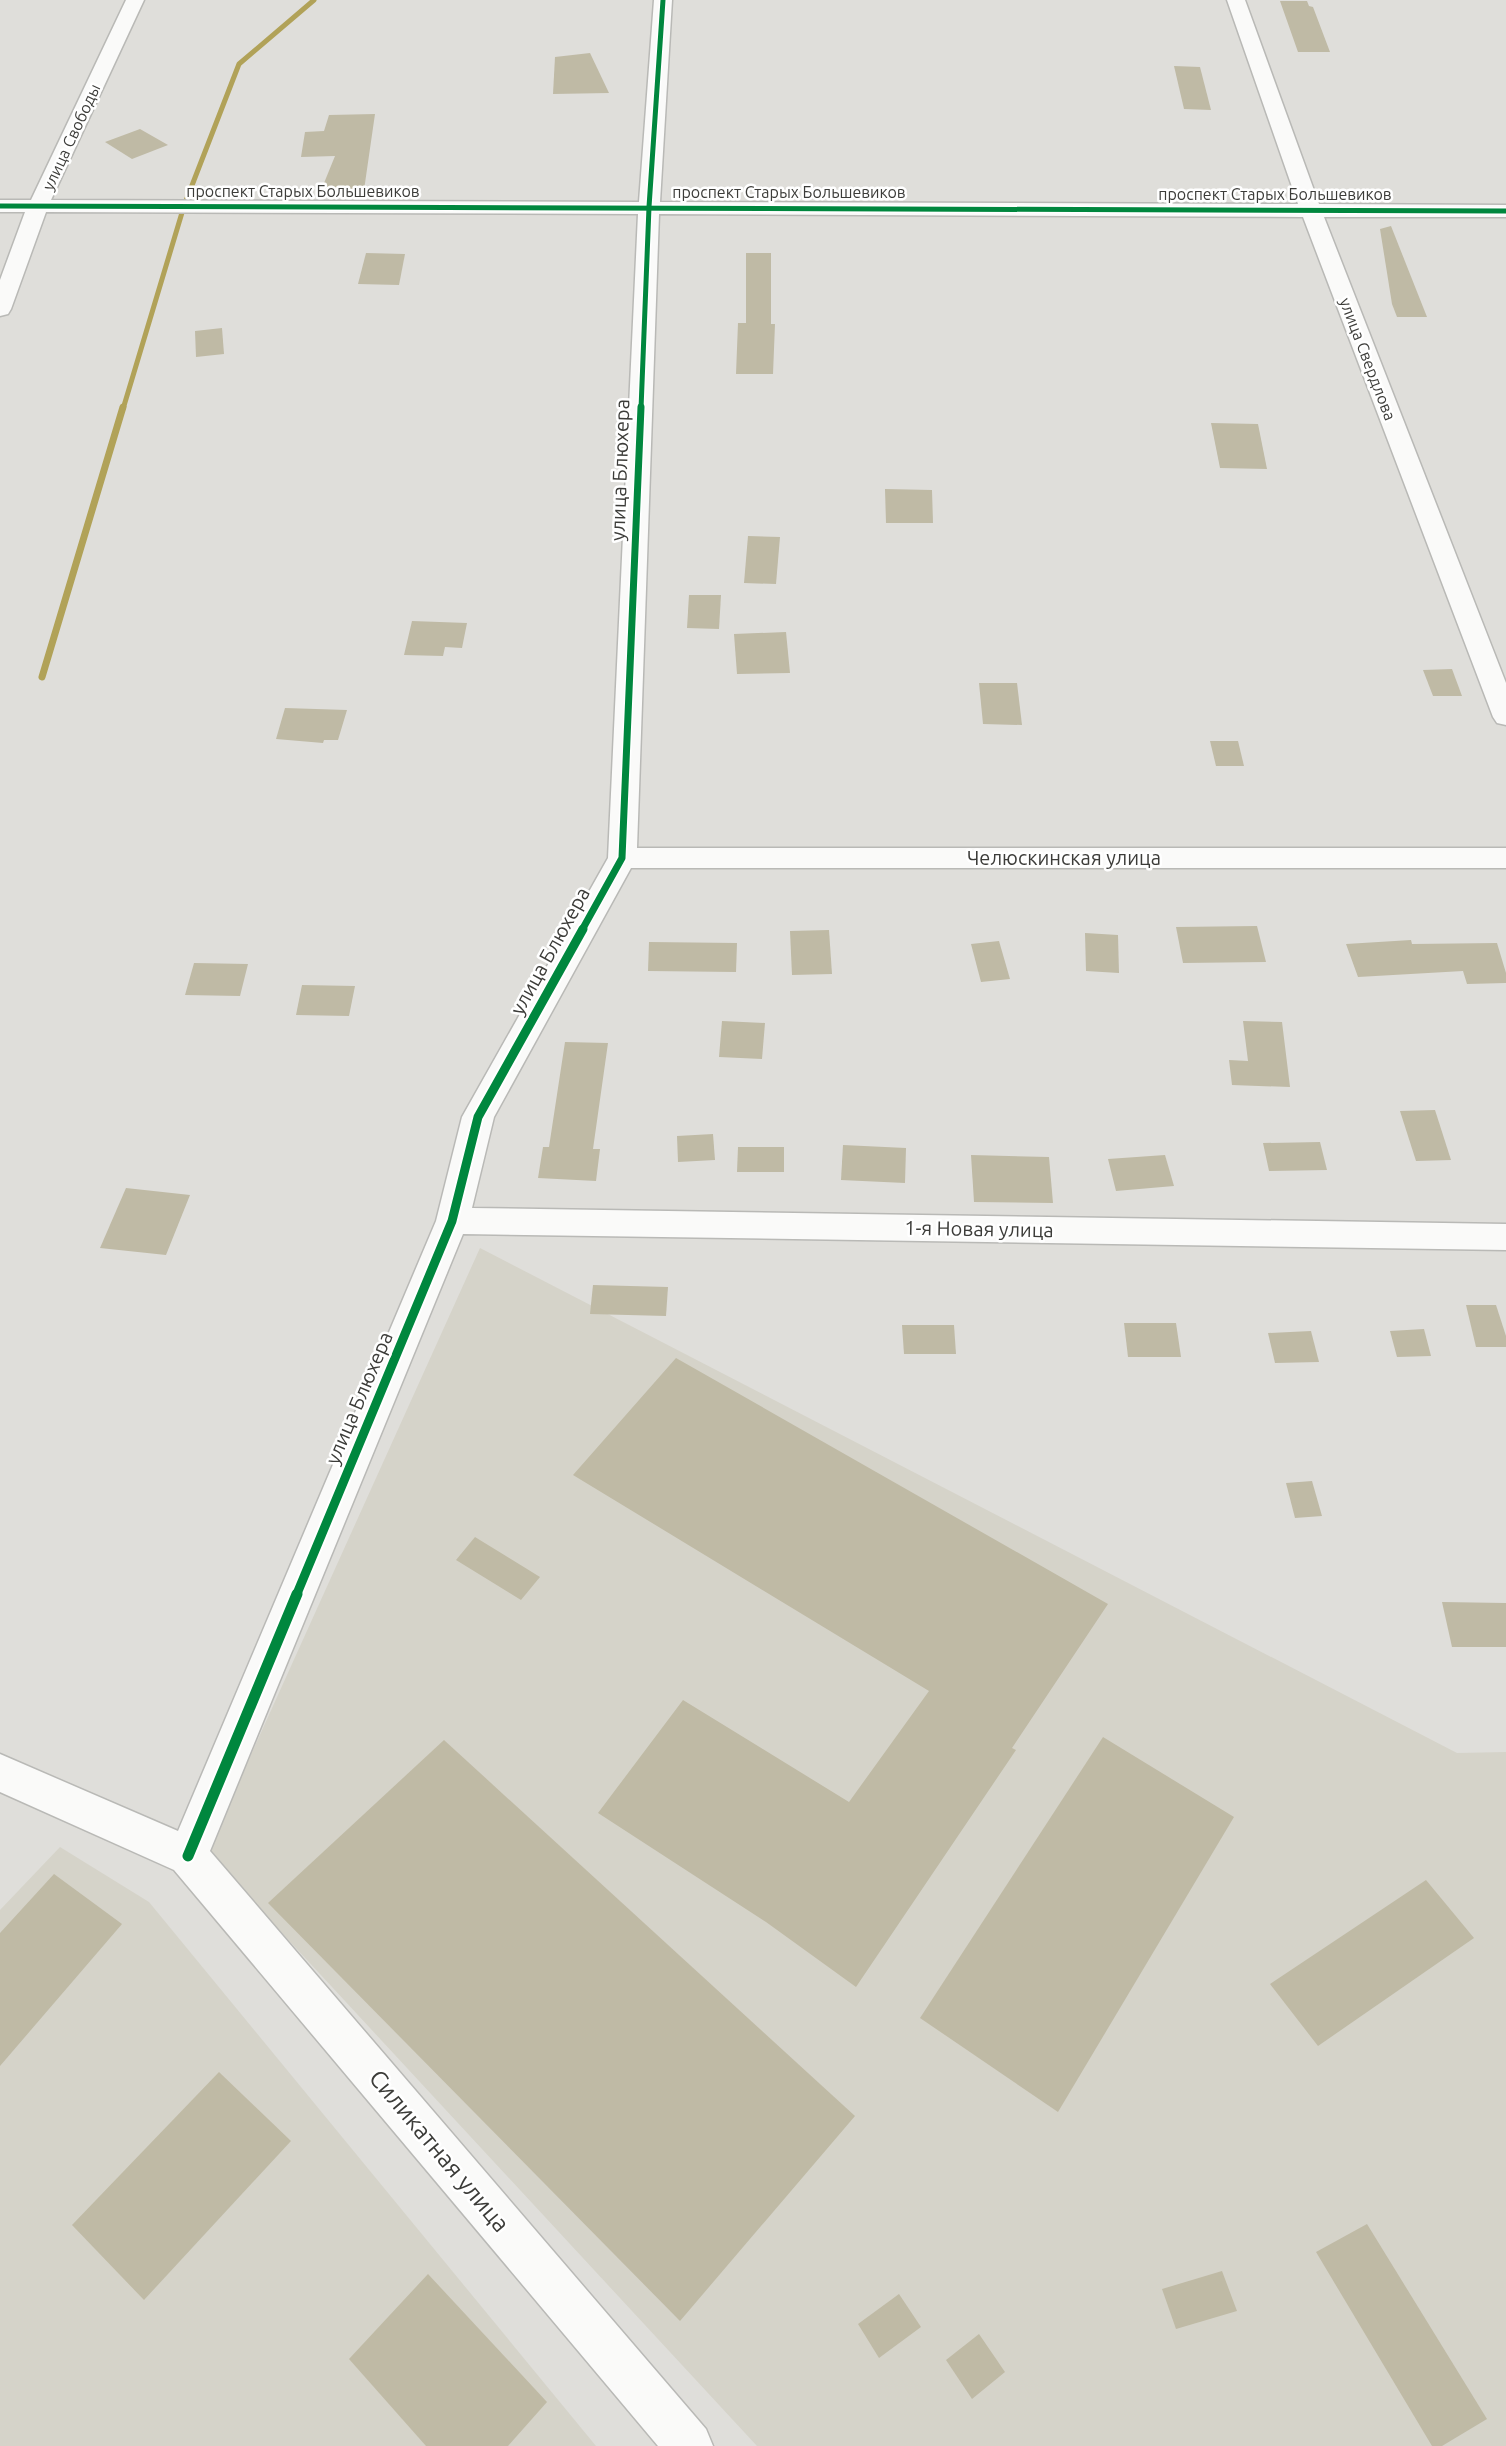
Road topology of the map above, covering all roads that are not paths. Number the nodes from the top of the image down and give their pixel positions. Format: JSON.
{"nodes":[{"id":1,"x":135,"y":0,"type":"edge"},
{"id":2,"x":663,"y":0,"type":"edge"},
{"id":3,"x":1236,"y":0,"type":"edge"},
{"id":4,"x":0,"y":206,"type":"edge"},
{"id":5,"x":38,"y":206,"type":"junction"},
{"id":6,"x":649,"y":207,"type":"junction"},
{"id":7,"x":1310,"y":208,"type":"junction"},
{"id":8,"x":1506,"y":211,"type":"edge"},
{"id":9,"x":0,"y":309,"type":"edge"},
{"id":10,"x":1506,"y":717,"type":"edge"},
{"id":11,"x":622,"y":858,"type":"junction"},
{"id":12,"x":1506,"y":858,"type":"edge"},
{"id":13,"x":452,"y":1221,"type":"junction"},
{"id":14,"x":1506,"y":1237,"type":"edge"},
{"id":15,"x":0,"y":1773,"type":"edge"},
{"id":16,"x":188,"y":1856,"type":"junction"},
{"id":17,"x":689,"y":2446,"type":"edge"}],
"edges":[{"from":1,"to":5,"type":"street","name":"улица Свободы"},
{"from":2,"to":6,"type":"street","name":"улица Блюхера"},
{"from":3,"to":7,"type":"street","name":"улица Свердлова"},
{"from":4,"to":5,"type":"street","name":"проспект Старых Большевиков"},
{"from":5,"to":6,"type":"street","name":"проспект Старых Большевиков"},
{"from":5,"to":9,"type":"street","name":"улица Свободы"},
{"from":6,"to":7,"type":"street","name":"проспект Старых Большевиков"},
{"from":6,"to":11,"type":"street","name":"улица Блюхера"},
{"from":7,"to":8,"type":"street","name":"проспект Старых Большевиков"},
{"from":7,"to":10,"type":"street","name":"улица Свердлова"},
{"from":11,"to":12,"type":"street","name":"Челюскинская улица"},
{"from":11,"to":13,"type":"street","name":"улица Блюхера"},
{"from":13,"to":14,"type":"street","name":"1-я Новая улица"},
{"from":13,"to":16,"type":"street","name":"улица Блюхера"},
{"from":15,"to":16,"type":"street"},
{"from":16,"to":17,"type":"street","name":"Силикатная улица"}]}
